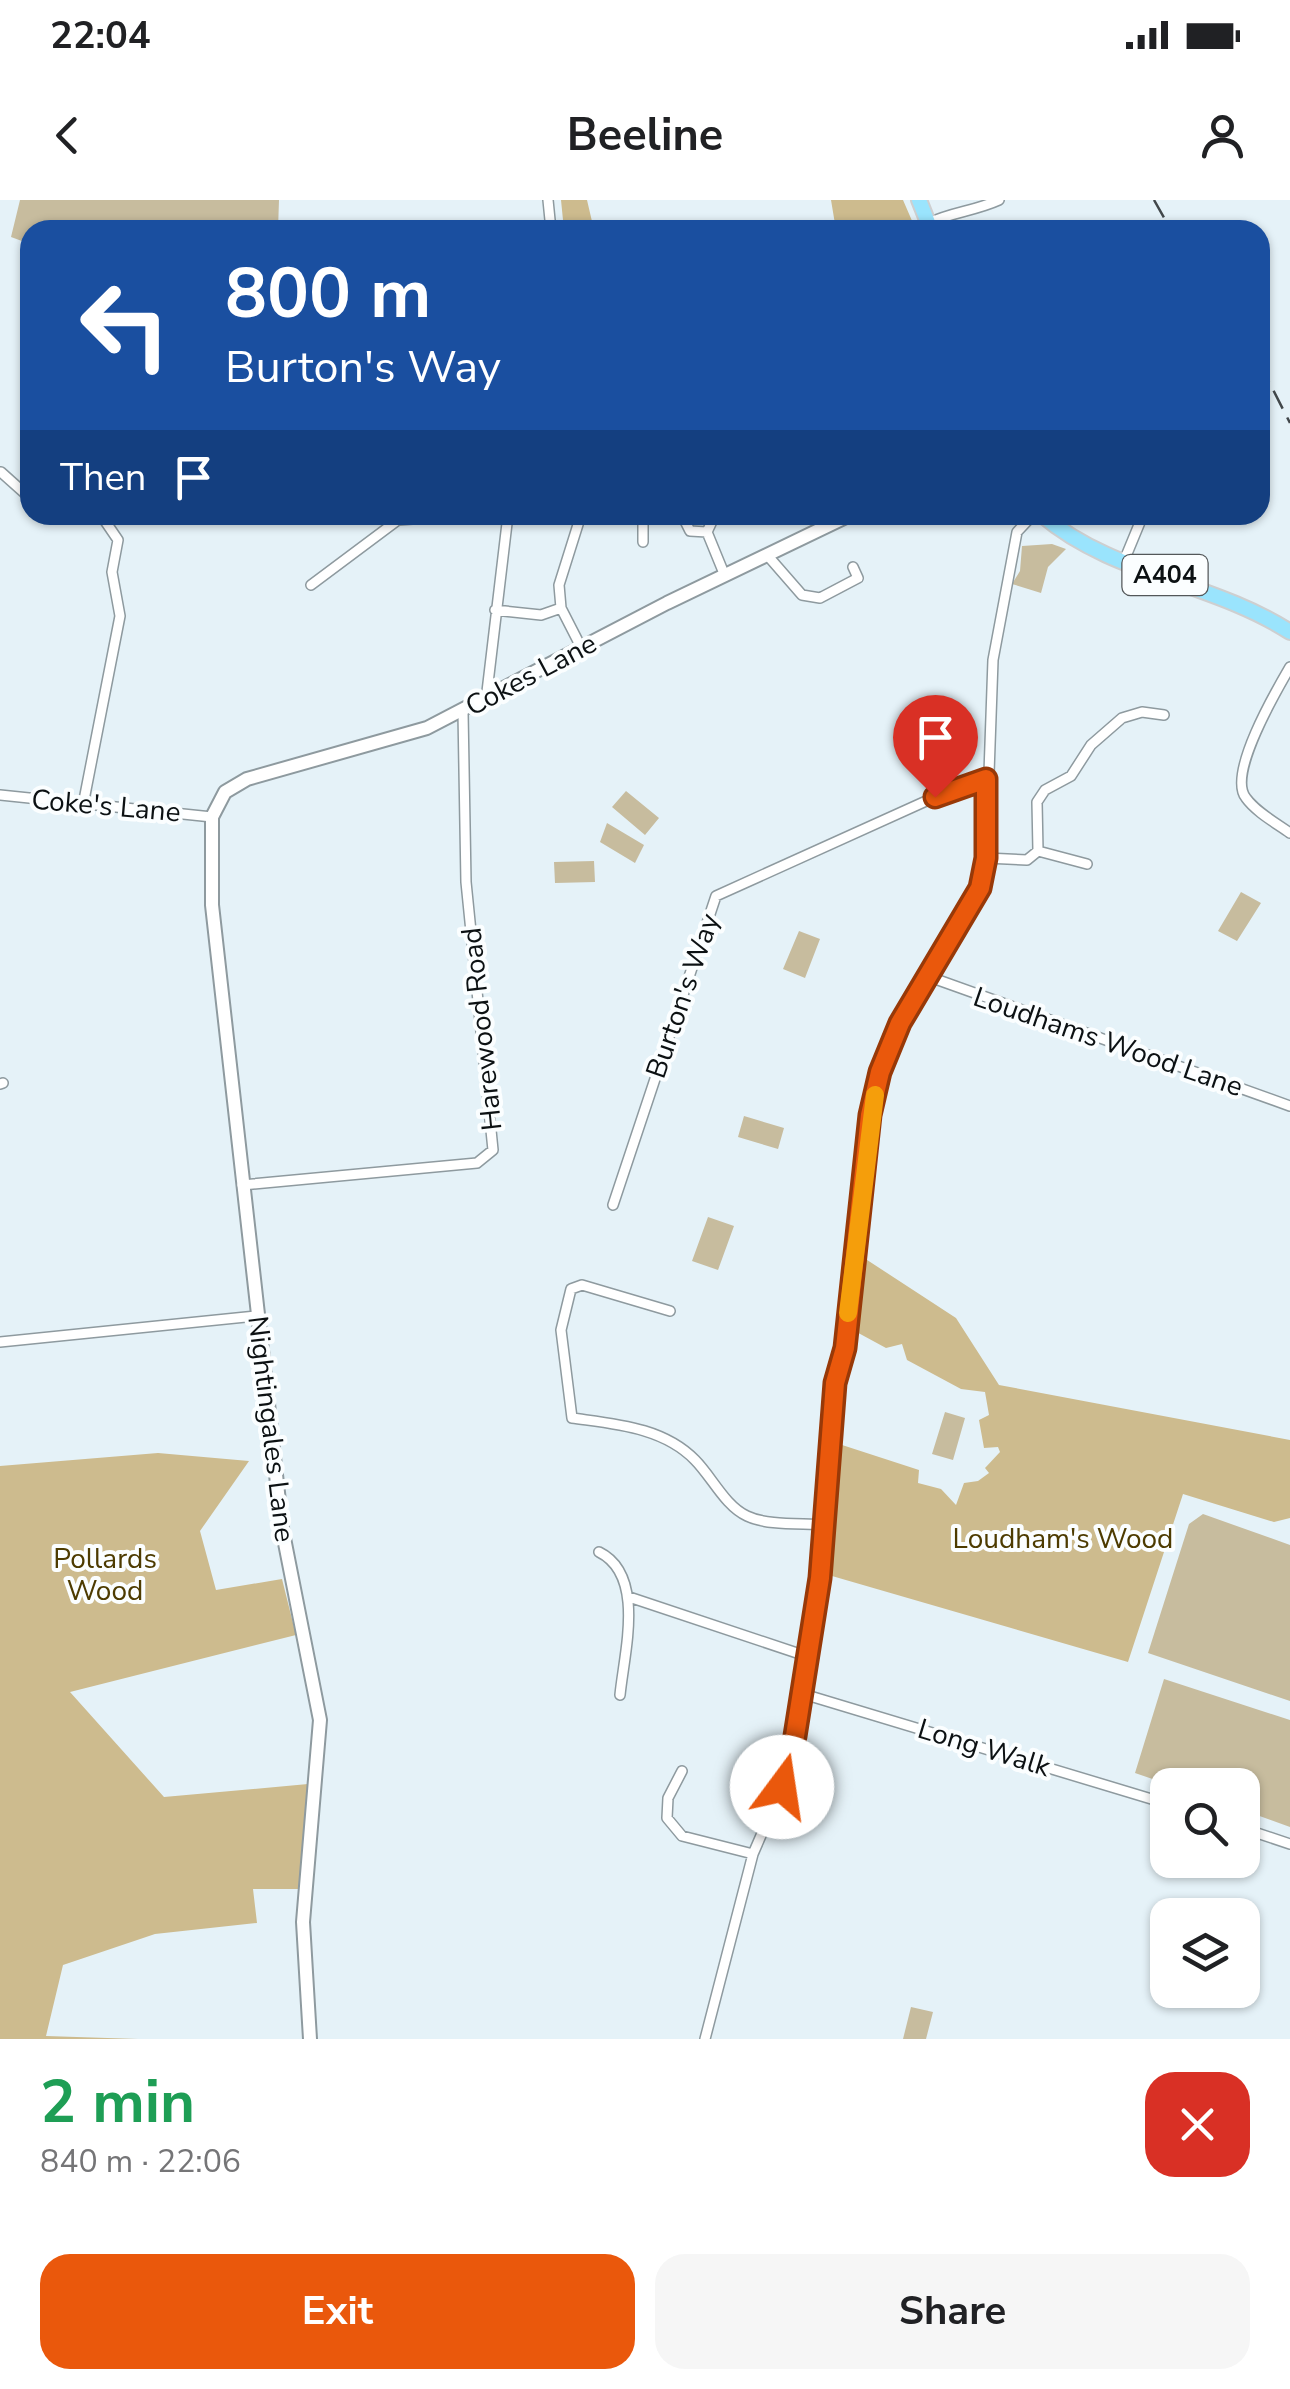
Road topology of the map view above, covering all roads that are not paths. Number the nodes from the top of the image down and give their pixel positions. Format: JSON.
{"nodes":[{"id":1,"x":999,"y":200,"type":"edge"},
{"id":2,"x":940,"y":220,"type":"edge"},
{"id":3,"x":1,"y":472,"type":"edge"},
{"id":4,"x":20,"y":489,"type":"edge"},
{"id":5,"x":108,"y":525,"type":"edge"},
{"id":6,"x":391,"y":525,"type":"edge"},
{"id":7,"x":507,"y":525,"type":"edge"},
{"id":8,"x":578,"y":525,"type":"edge"},
{"id":9,"x":643,"y":525,"type":"edge"},
{"id":10,"x":687,"y":525,"type":"edge"},
{"id":11,"x":710,"y":525,"type":"edge"},
{"id":12,"x":830,"y":525,"type":"edge"},
{"id":13,"x":1023,"y":525,"type":"edge"},
{"id":14,"x":1056,"y":525,"type":"edge"},
{"id":15,"x":1139,"y":525,"type":"edge"},
{"id":16,"x":707,"y":532,"type":"junction"},
{"id":17,"x":643,"y":542,"type":"dead end"},
{"id":18,"x":768,"y":556,"type":"junction"},
{"id":19,"x":1124,"y":561,"type":"junction"},
{"id":20,"x":725,"y":576,"type":"junction"},
{"id":21,"x":859,"y":577,"type":"dead end"},
{"id":22,"x":311,"y":585,"type":"dead end"},
{"id":23,"x":560,"y":608,"type":"junction"},
{"id":24,"x":495,"y":610,"type":"junction"},
{"id":25,"x":1290,"y":632,"type":"edge"},
{"id":26,"x":582,"y":649,"type":"junction"},
{"id":27,"x":1290,"y":666,"type":"edge"},
{"id":28,"x":486,"y":700,"type":"junction"},
{"id":29,"x":463,"y":712,"type":"junction"},
{"id":30,"x":1164,"y":715,"type":"dead end"},
{"id":31,"x":986,"y":779,"type":"junction"},
{"id":32,"x":0,"y":795,"type":"edge"},
{"id":33,"x":84,"y":800,"type":"junction"},
{"id":34,"x":212,"y":816,"type":"junction"},
{"id":35,"x":1290,"y":833,"type":"edge"},
{"id":36,"x":1038,"y":851,"type":"junction"},
{"id":37,"x":986,"y":858,"type":"junction"},
{"id":38,"x":1087,"y":864,"type":"dead end"},
{"id":39,"x":927,"y":976,"type":"junction"},
{"id":40,"x":1290,"y":1106,"type":"edge"},
{"id":41,"x":242,"y":1185,"type":"junction"},
{"id":42,"x":612,"y":1205,"type":"dead end"},
{"id":43,"x":670,"y":1311,"type":"dead end"},
{"id":44,"x":256,"y":1316,"type":"junction"},
{"id":45,"x":0,"y":1342,"type":"edge"},
{"id":46,"x":825,"y":1525,"type":"junction"},
{"id":47,"x":600,"y":1552,"type":"dead end"},
{"id":48,"x":629,"y":1597,"type":"junction"},
{"id":49,"x":806,"y":1656,"type":"junction"},
{"id":50,"x":620,"y":1694,"type":"dead end"},
{"id":51,"x":800,"y":1694,"type":"junction"},
{"id":52,"x":682,"y":1771,"type":"dead end"},
{"id":53,"x":1150,"y":1799,"type":"edge"},
{"id":54,"x":1260,"y":1834,"type":"edge"},
{"id":55,"x":1290,"y":1844,"type":"edge"},
{"id":56,"x":754,"y":1854,"type":"junction"},
{"id":57,"x":310,"y":2039,"type":"edge"},
{"id":58,"x":705,"y":2039,"type":"edge"}],
"edges":[{"from":1,"to":2,"type":"street"},
{"from":3,"to":4,"type":"street"},
{"from":5,"to":33,"type":"street"},
{"from":6,"to":22,"type":"street"},
{"from":7,"to":24,"type":"street"},
{"from":8,"to":23,"type":"street"},
{"from":9,"to":17,"type":"street"},
{"from":10,"to":16,"type":"street"},
{"from":11,"to":16,"type":"street"},
{"from":12,"to":18,"type":"main road","name":"Cokes Lane"},
{"from":13,"to":31,"type":"street"},
{"from":14,"to":19,"type":"main road","number":"A404"},
{"from":15,"to":19,"type":"street"},
{"from":16,"to":20,"type":"street"},
{"from":18,"to":20,"type":"main road","name":"Cokes Lane"},
{"from":18,"to":21,"type":"street"},
{"from":19,"to":25,"type":"main road","number":"A404"},
{"from":20,"to":26,"type":"main road","name":"Cokes Lane"},
{"from":23,"to":24,"type":"street"},
{"from":23,"to":26,"type":"street"},
{"from":24,"to":28,"type":"street"},
{"from":26,"to":28,"type":"main road","name":"Cokes Lane"},
{"from":27,"to":35,"type":"street"},
{"from":28,"to":29,"type":"main road","name":"Cokes Lane"},
{"from":29,"to":34,"type":"main road","name":"Cokes Lane"},
{"from":29,"to":41,"type":"street","name":"Harewood Road"},
{"from":30,"to":36,"type":"street"},
{"from":31,"to":37,"type":"street"},
{"from":31,"to":42,"type":"street","name":"Burton's Way"},
{"from":32,"to":33,"type":"street","name":"Coke's Lane"},
{"from":33,"to":34,"type":"street","name":"Coke's Lane"},
{"from":34,"to":41,"type":"main road","name":"Nightingales Lane"},
{"from":36,"to":37,"type":"street"},
{"from":36,"to":38,"type":"street"},
{"from":37,"to":39,"type":"street"},
{"from":39,"to":40,"type":"street","name":"Loudhams Wood Lane"},
{"from":39,"to":46,"type":"street"},
{"from":41,"to":44,"type":"main road","name":"Nightingales Lane"},
{"from":43,"to":46,"type":"street"},
{"from":44,"to":45,"type":"street"},
{"from":44,"to":57,"type":"main road","name":"Nightingales Lane"},
{"from":46,"to":49,"type":"street"},
{"from":47,"to":48,"type":"street"},
{"from":48,"to":49,"type":"street"},
{"from":48,"to":50,"type":"street"},
{"from":49,"to":51,"type":"street"},
{"from":51,"to":53,"type":"street","name":"Long Walk"},
{"from":51,"to":56,"type":"street"},
{"from":52,"to":56,"type":"street"},
{"from":54,"to":55,"type":"street"},
{"from":56,"to":58,"type":"street"}]}
